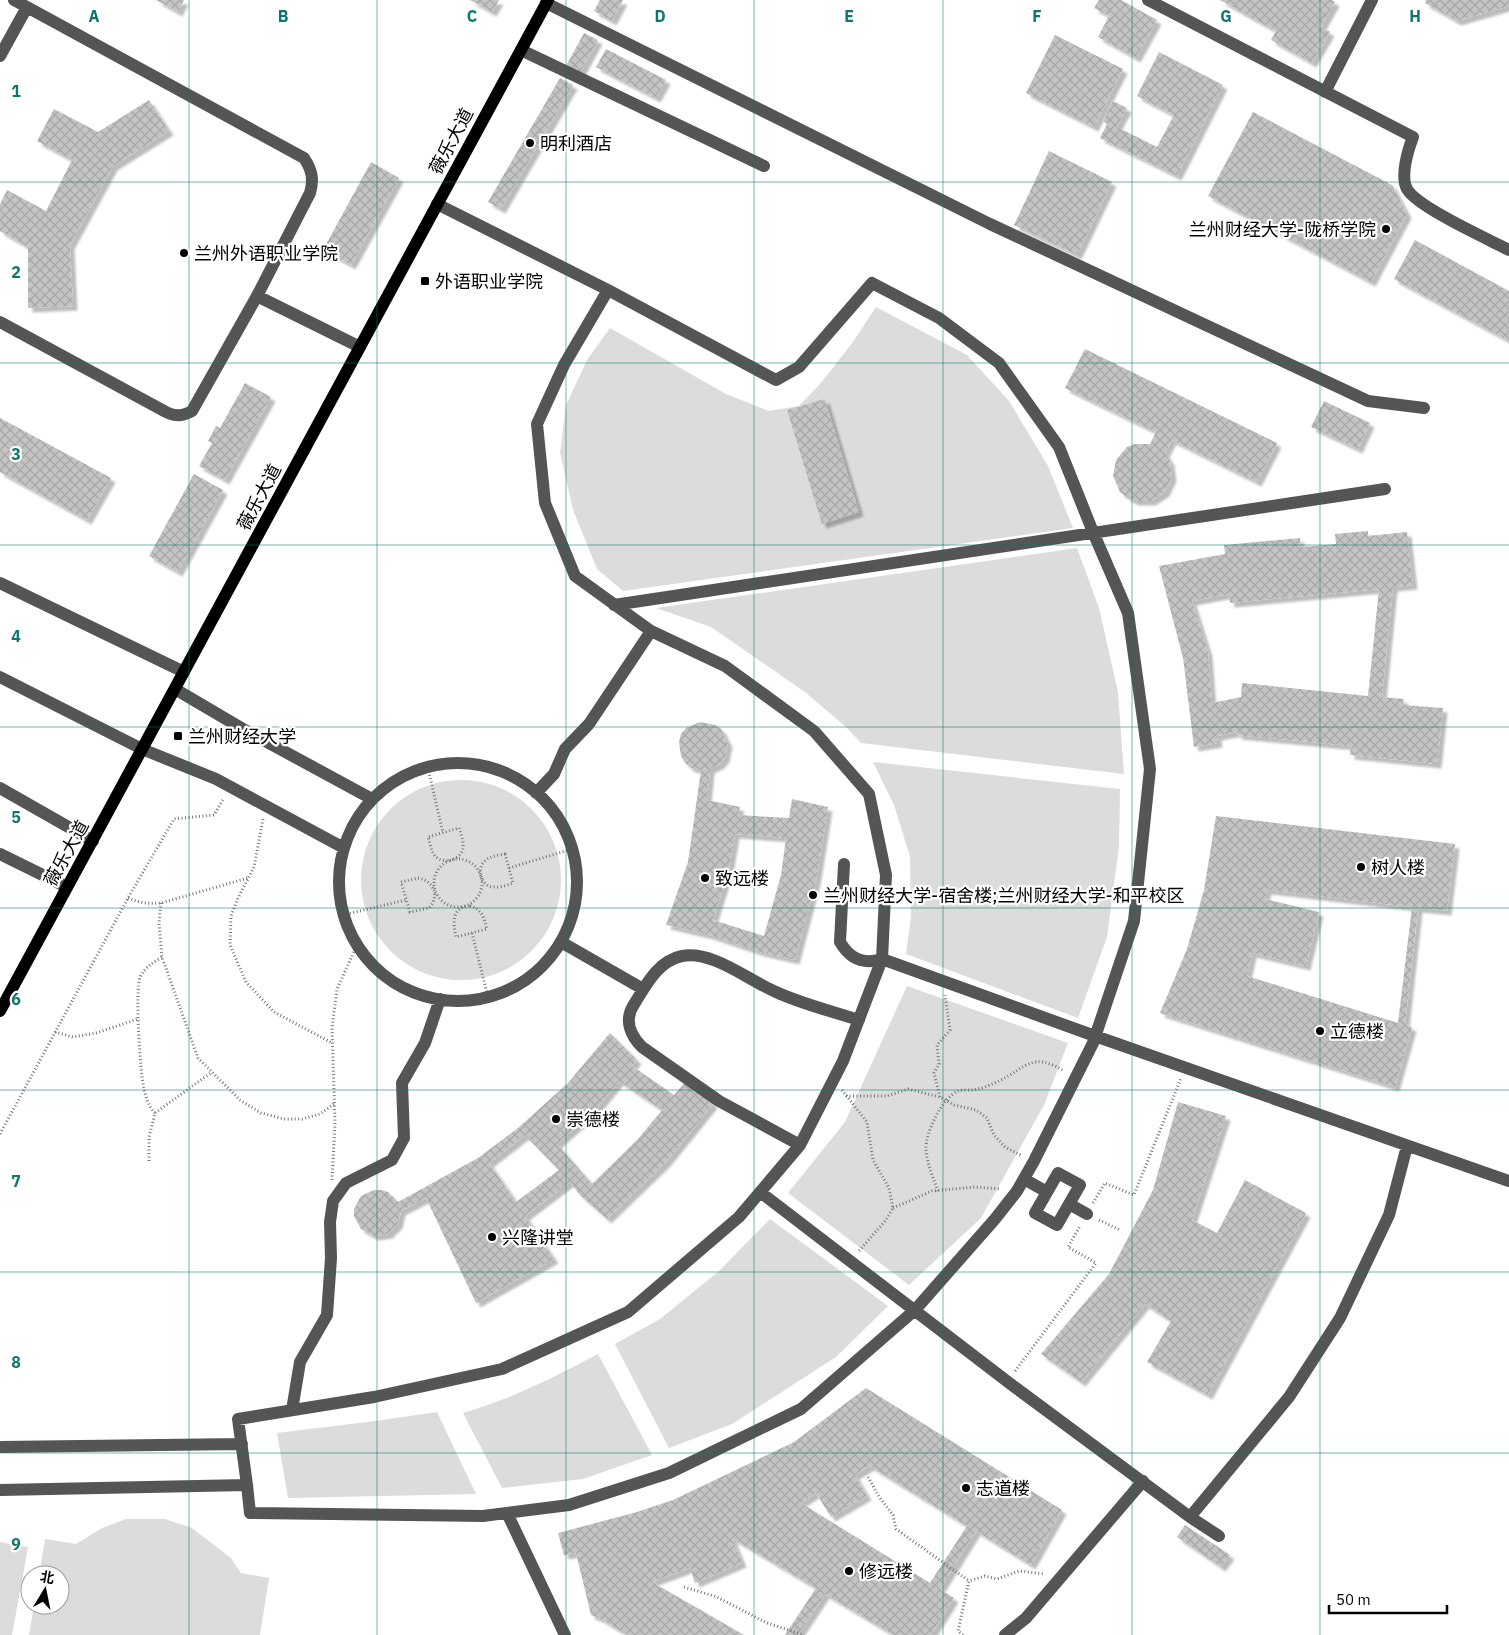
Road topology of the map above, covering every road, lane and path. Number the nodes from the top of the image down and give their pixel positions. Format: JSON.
{"nodes":[{"id":1,"x":14,"y":0,"type":"edge"},
{"id":2,"x":1148,"y":0,"type":"edge"},
{"id":3,"x":1372,"y":0,"type":"edge"},
{"id":4,"x":547,"y":1,"type":"edge"},
{"id":5,"x":26,"y":7,"type":"junction"},
{"id":6,"x":521,"y":50,"type":"junction"},
{"id":7,"x":0,"y":56,"type":"edge"},
{"id":8,"x":1325,"y":92,"type":"junction"},
{"id":9,"x":764,"y":166,"type":"dead end"},
{"id":10,"x":437,"y":204,"type":"junction"},
{"id":11,"x":1509,"y":250,"type":"edge"},
{"id":12,"x":608,"y":290,"type":"junction"},
{"id":13,"x":257,"y":296,"type":"junction"},
{"id":14,"x":0,"y":322,"type":"edge"},
{"id":15,"x":360,"y":347,"type":"junction"},
{"id":16,"x":1424,"y":408,"type":"dead end"},
{"id":17,"x":1385,"y":489,"type":"dead end"},
{"id":18,"x":1093,"y":532,"type":"junction"},
{"id":19,"x":0,"y":583,"type":"edge"},
{"id":20,"x":614,"y":605,"type":"junction"},
{"id":21,"x":650,"y":631,"type":"junction"},
{"id":22,"x":184,"y":672,"type":"junction"},
{"id":23,"x":0,"y":676,"type":"edge"},
{"id":24,"x":175,"y":689,"type":"junction"},
{"id":25,"x":142,"y":749,"type":"junction"},
{"id":26,"x":428,"y":768,"type":"junction"},
{"id":27,"x":230,"y":787,"type":"junction"},
{"id":28,"x":0,"y":788,"type":"edge"},
{"id":29,"x":536,"y":793,"type":"junction"},
{"id":30,"x":372,"y":799,"type":"junction"},
{"id":31,"x":266,"y":806,"type":"junction"},
{"id":32,"x":443,"y":833,"type":"junction"},
{"id":33,"x":93,"y":840,"type":"junction"},
{"id":34,"x":344,"y":848,"type":"junction"},
{"id":35,"x":572,"y":849,"type":"junction"},
{"id":36,"x":0,"y":854,"type":"edge"},
{"id":37,"x":451,"y":860,"type":"junction"},
{"id":38,"x":844,"y":864,"type":"dead end"},
{"id":39,"x":509,"y":868,"type":"junction"},
{"id":40,"x":481,"y":877,"type":"junction"},
{"id":41,"x":248,"y":878,"type":"junction"},
{"id":42,"x":67,"y":887,"type":"junction"},
{"id":43,"x":434,"y":890,"type":"junction"},
{"id":44,"x":128,"y":898,"type":"junction"},
{"id":45,"x":406,"y":900,"type":"junction"},
{"id":46,"x":161,"y":903,"type":"junction"},
{"id":47,"x":464,"y":907,"type":"junction"},
{"id":48,"x":343,"y":915,"type":"junction"},
{"id":49,"x":472,"y":933,"type":"junction"},
{"id":50,"x":562,"y":942,"type":"junction"},
{"id":51,"x":357,"y":946,"type":"junction"},
{"id":52,"x":162,"y":957,"type":"junction"},
{"id":53,"x":882,"y":959,"type":"junction"},
{"id":54,"x":943,"y":981,"type":"junction"},
{"id":55,"x":643,"y":990,"type":"junction"},
{"id":56,"x":488,"y":997,"type":"junction"},
{"id":57,"x":440,"y":999,"type":"junction"},
{"id":58,"x":0,"y":1011,"type":"edge"},
{"id":59,"x":138,"y":1019,"type":"junction"},
{"id":60,"x":859,"y":1020,"type":"junction"},
{"id":61,"x":55,"y":1032,"type":"junction"},
{"id":62,"x":1095,"y":1036,"type":"junction"},
{"id":63,"x":332,"y":1044,"type":"junction"},
{"id":64,"x":1186,"y":1068,"type":"junction"},
{"id":65,"x":212,"y":1072,"type":"junction"},
{"id":66,"x":1075,"y":1078,"type":"junction"},
{"id":67,"x":833,"y":1080,"type":"junction"},
{"id":68,"x":846,"y":1096,"type":"junction"},
{"id":69,"x":940,"y":1097,"type":"junction"},
{"id":70,"x":946,"y":1101,"type":"junction"},
{"id":71,"x":335,"y":1104,"type":"junction"},
{"id":72,"x":155,"y":1113,"type":"junction"},
{"id":73,"x":0,"y":1134,"type":"edge"},
{"id":74,"x":800,"y":1145,"type":"junction"},
{"id":75,"x":1407,"y":1146,"type":"junction"},
{"id":76,"x":149,"y":1161,"type":"dead end"},
{"id":77,"x":1034,"y":1161,"type":"junction"},
{"id":78,"x":1024,"y":1179,"type":"junction"},
{"id":79,"x":1509,"y":1181,"type":"edge"},
{"id":80,"x":938,"y":1190,"type":"junction"},
{"id":81,"x":1017,"y":1191,"type":"junction"},
{"id":82,"x":760,"y":1192,"type":"junction"},
{"id":83,"x":1047,"y":1192,"type":"junction"},
{"id":84,"x":333,"y":1201,"type":"junction"},
{"id":85,"x":1069,"y":1204,"type":"junction"},
{"id":86,"x":893,"y":1208,"type":"junction"},
{"id":87,"x":1087,"y":1214,"type":"junction"},
{"id":88,"x":1120,"y":1230,"type":"dead end"},
{"id":89,"x":850,"y":1260,"type":"junction"},
{"id":90,"x":915,"y":1310,"type":"junction"},
{"id":91,"x":1008,"y":1382,"type":"junction"},
{"id":92,"x":292,"y":1410,"type":"junction"},
{"id":93,"x":242,"y":1444,"type":"junction"},
{"id":94,"x":0,"y":1447,"type":"edge"},
{"id":95,"x":868,"y":1477,"type":"dead end"},
{"id":96,"x":1143,"y":1481,"type":"junction"},
{"id":97,"x":247,"y":1485,"type":"junction"},
{"id":98,"x":0,"y":1490,"type":"edge"},
{"id":99,"x":507,"y":1513,"type":"junction"},
{"id":100,"x":1190,"y":1517,"type":"junction"},
{"id":101,"x":1219,"y":1536,"type":"dead end"},
{"id":102,"x":1061,"y":1577,"type":"junction"},
{"id":103,"x":969,"y":1581,"type":"junction"},
{"id":104,"x":684,"y":1587,"type":"dead end"},
{"id":105,"x":565,"y":1635,"type":"edge"},
{"id":106,"x":804,"y":1635,"type":"edge"},
{"id":107,"x":964,"y":1635,"type":"edge"},
{"id":108,"x":1005,"y":1635,"type":"edge"}],
"edges":[{"from":1,"to":5,"type":"street"},
{"from":2,"to":8,"type":"street"},
{"from":3,"to":8,"type":"street"},
{"from":4,"to":6,"type":"main road","name":"薇乐大道"},
{"from":4,"to":16,"type":"street"},
{"from":5,"to":7,"type":"street"},
{"from":5,"to":13,"type":"street"},
{"from":6,"to":9,"type":"street"},
{"from":6,"to":10,"type":"main road","name":"薇乐大道"},
{"from":8,"to":11,"type":"street"},
{"from":10,"to":12,"type":"street"},
{"from":10,"to":15,"type":"main road","name":"薇乐大道"},
{"from":12,"to":18,"type":"street"},
{"from":12,"to":20,"type":"street"},
{"from":13,"to":14,"type":"street"},
{"from":13,"to":15,"type":"street"},
{"from":15,"to":22,"type":"main road","name":"薇乐大道"},
{"from":17,"to":18,"type":"street"},
{"from":18,"to":20,"type":"street"},
{"from":18,"to":62,"type":"street"},
{"from":19,"to":22,"type":"street"},
{"from":20,"to":21,"type":"street"},
{"from":21,"to":29,"type":"street"},
{"from":21,"to":53,"type":"street"},
{"from":22,"to":24,"type":"main road","name":"薇乐大道"},
{"from":23,"to":25,"type":"street"},
{"from":24,"to":25,"type":"main road","name":"薇乐大道"},
{"from":24,"to":30,"type":"street"},
{"from":25,"to":27,"type":"street"},
{"from":25,"to":33,"type":"main road","name":"薇乐大道"},
{"from":26,"to":29,"type":"street"},
{"from":26,"to":30,"type":"street"},
{"from":26,"to":32,"type":"path"},
{"from":27,"to":31,"type":"street"},
{"from":27,"to":44,"type":"path"},
{"from":28,"to":33,"type":"street"},
{"from":29,"to":35,"type":"street"},
{"from":30,"to":34,"type":"street"},
{"from":31,"to":34,"type":"street"},
{"from":31,"to":41,"type":"path"},
{"from":32,"to":37,"type":"path"},
{"from":32,"to":37,"type":"path"},
{"from":33,"to":42,"type":"main road","name":"薇乐大道"},
{"from":34,"to":48,"type":"street"},
{"from":35,"to":39,"type":"path"},
{"from":35,"to":50,"type":"street"},
{"from":36,"to":42,"type":"street"},
{"from":37,"to":40,"type":"path"},
{"from":37,"to":43,"type":"path"},
{"from":38,"to":53,"type":"street"},
{"from":39,"to":40,"type":"path"},
{"from":39,"to":40,"type":"path"},
{"from":40,"to":47,"type":"path"},
{"from":41,"to":46,"type":"path"},
{"from":41,"to":63,"type":"path"},
{"from":42,"to":58,"type":"main road","name":"薇乐大道"},
{"from":43,"to":45,"type":"path"},
{"from":43,"to":45,"type":"path"},
{"from":43,"to":47,"type":"path"},
{"from":44,"to":46,"type":"path"},
{"from":44,"to":61,"type":"path"},
{"from":45,"to":48,"type":"path"},
{"from":46,"to":52,"type":"path"},
{"from":47,"to":49,"type":"path"},
{"from":47,"to":49,"type":"path"},
{"from":48,"to":51,"type":"street"},
{"from":49,"to":56,"type":"path"},
{"from":50,"to":55,"type":"street"},
{"from":50,"to":56,"type":"street"},
{"from":51,"to":57,"type":"street"},
{"from":51,"to":63,"type":"path"},
{"from":52,"to":59,"type":"path"},
{"from":52,"to":65,"type":"path"},
{"from":53,"to":54,"type":"street"},
{"from":53,"to":60,"type":"street"},
{"from":54,"to":62,"type":"street"},
{"from":54,"to":69,"type":"path"},
{"from":55,"to":60,"type":"street"},
{"from":55,"to":74,"type":"street"},
{"from":56,"to":57,"type":"street"},
{"from":57,"to":84,"type":"street"},
{"from":59,"to":61,"type":"path"},
{"from":59,"to":72,"type":"path"},
{"from":60,"to":67,"type":"street"},
{"from":61,"to":73,"type":"path"},
{"from":62,"to":64,"type":"street"},
{"from":62,"to":66,"type":"street"},
{"from":63,"to":71,"type":"path"},
{"from":64,"to":75,"type":"street"},
{"from":64,"to":87,"type":"path"},
{"from":65,"to":71,"type":"path"},
{"from":65,"to":72,"type":"path"},
{"from":66,"to":70,"type":"path"},
{"from":66,"to":77,"type":"street"},
{"from":67,"to":68,"type":"path"},
{"from":67,"to":74,"type":"street"},
{"from":68,"to":69,"type":"path"},
{"from":68,"to":86,"type":"path"},
{"from":69,"to":70,"type":"path"},
{"from":70,"to":77,"type":"path"},
{"from":70,"to":80,"type":"path"},
{"from":71,"to":84,"type":"path"},
{"from":72,"to":76,"type":"path"},
{"from":74,"to":82,"type":"street"},
{"from":75,"to":79,"type":"street"},
{"from":75,"to":100,"type":"street"},
{"from":77,"to":78,"type":"street"},
{"from":78,"to":81,"type":"street"},
{"from":78,"to":83,"type":"street"},
{"from":80,"to":81,"type":"path"},
{"from":80,"to":86,"type":"path"},
{"from":81,"to":90,"type":"street"},
{"from":82,"to":89,"type":"street"},
{"from":82,"to":92,"type":"street"},
{"from":83,"to":85,"type":"street"},
{"from":83,"to":85,"type":"street"},
{"from":84,"to":92,"type":"street"},
{"from":85,"to":87,"type":"street"},
{"from":86,"to":89,"type":"path"},
{"from":87,"to":88,"type":"path"},
{"from":87,"to":91,"type":"path"},
{"from":89,"to":90,"type":"street"},
{"from":90,"to":91,"type":"street"},
{"from":90,"to":99,"type":"street"},
{"from":91,"to":96,"type":"street"},
{"from":92,"to":93,"type":"street"},
{"from":93,"to":94,"type":"street"},
{"from":93,"to":97,"type":"street"},
{"from":95,"to":103,"type":"path"},
{"from":96,"to":100,"type":"street"},
{"from":96,"to":102,"type":"street"},
{"from":97,"to":98,"type":"street"},
{"from":97,"to":99,"type":"street"},
{"from":99,"to":105,"type":"street"},
{"from":100,"to":101,"type":"street"},
{"from":102,"to":103,"type":"path"},
{"from":102,"to":108,"type":"street"},
{"from":103,"to":107,"type":"path"},
{"from":104,"to":106,"type":"path"}]}
